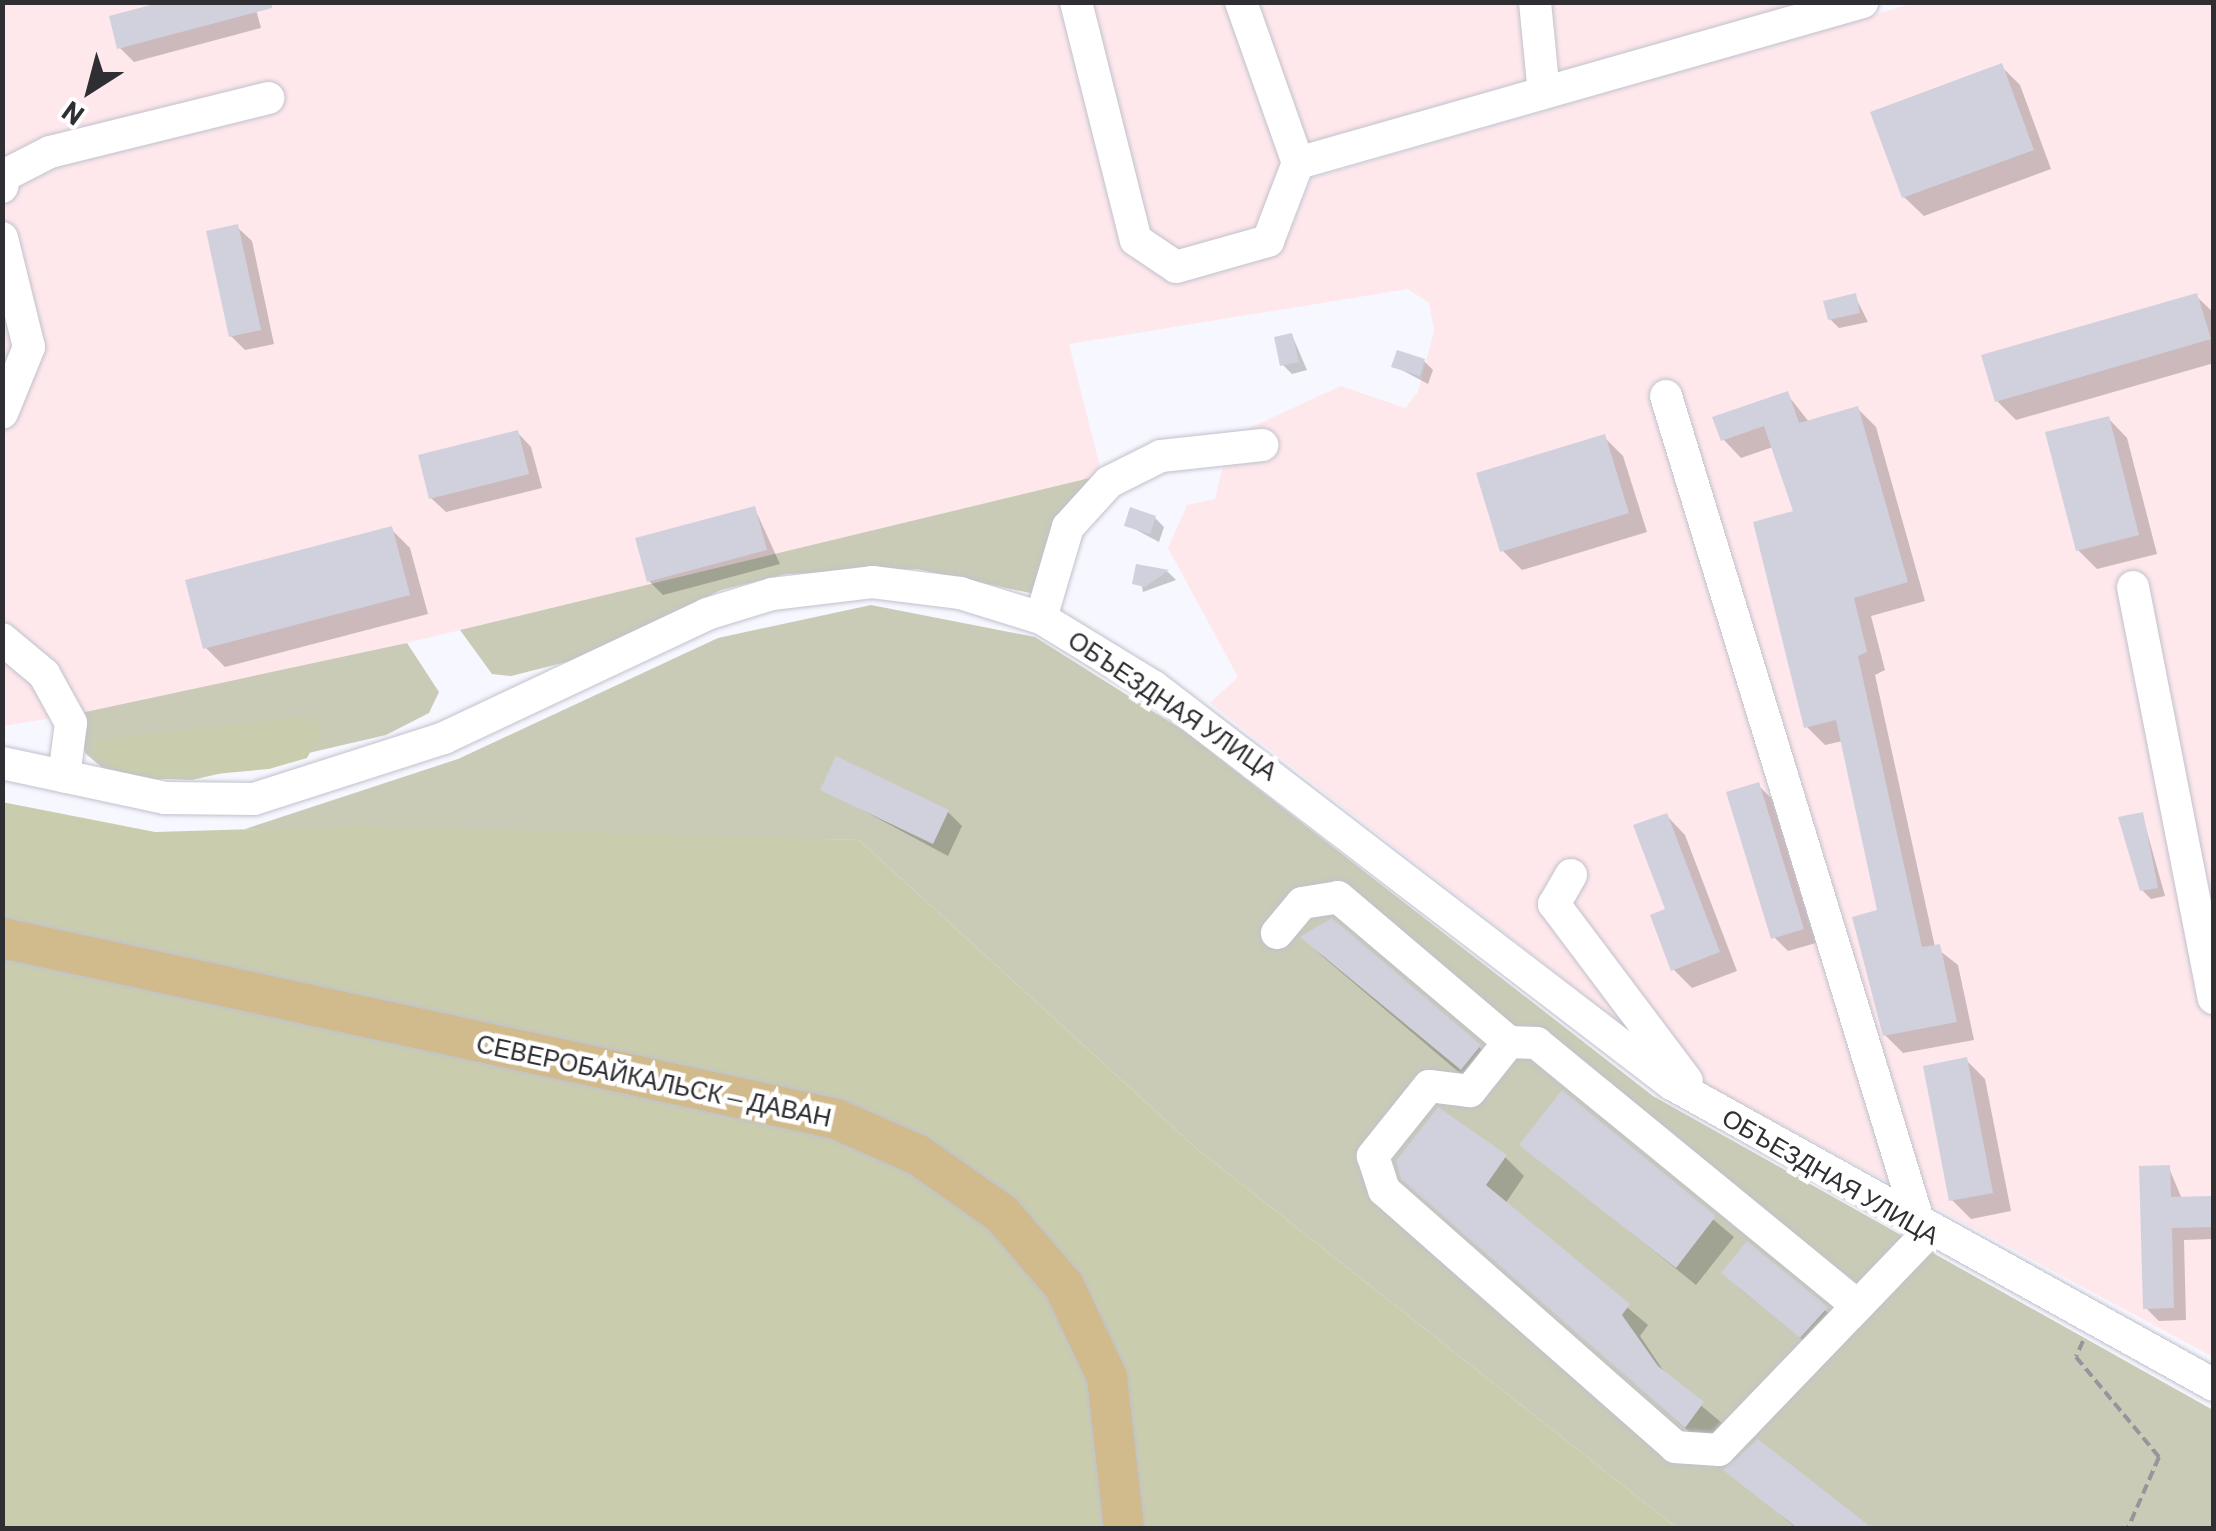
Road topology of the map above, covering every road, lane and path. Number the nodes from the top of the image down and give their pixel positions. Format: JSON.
{"nodes":[{"id":1,"x":1076,"y":2,"type":"edge"},
{"id":2,"x":1241,"y":2,"type":"edge"},
{"id":3,"x":1535,"y":2,"type":"edge"},
{"id":4,"x":1863,"y":2,"type":"edge"},
{"id":5,"x":1544,"y":93,"type":"junction"},
{"id":6,"x":268,"y":98,"type":"dead end"},
{"id":7,"x":1298,"y":164,"type":"junction"},
{"id":8,"x":2,"y":187,"type":"edge"},
{"id":9,"x":2,"y":238,"type":"edge"},
{"id":10,"x":1666,"y":396,"type":"dead end"},
{"id":11,"x":2,"y":414,"type":"edge"},
{"id":12,"x":1262,"y":445,"type":"dead end"},
{"id":13,"x":2133,"y":587,"type":"dead end"},
{"id":14,"x":1040,"y":618,"type":"junction"},
{"id":15,"x":2,"y":639,"type":"edge"},
{"id":16,"x":2,"y":764,"type":"edge"},
{"id":17,"x":64,"y":776,"type":"junction"},
{"id":18,"x":1570,"y":876,"type":"dead end"},
{"id":19,"x":1277,"y":933,"type":"dead end"},
{"id":20,"x":2,"y":938,"type":"edge"},
{"id":21,"x":2214,"y":998,"type":"edge"},
{"id":22,"x":1509,"y":1042,"type":"junction"},
{"id":23,"x":1701,"y":1101,"type":"junction"},
{"id":24,"x":1924,"y":1230,"type":"junction"},
{"id":25,"x":1853,"y":1302,"type":"junction"},
{"id":26,"x":2092,"y":1321,"type":"junction"},
{"id":27,"x":2214,"y":1385,"type":"edge"},
{"id":28,"x":1124,"y":1528,"type":"edge"},
{"id":29,"x":2128,"y":1528,"type":"edge"}],
"edges":[{"from":1,"to":7,"type":"street"},
{"from":2,"to":7,"type":"street"},
{"from":3,"to":5,"type":"street"},
{"from":4,"to":5,"type":"street"},
{"from":5,"to":7,"type":"street"},
{"from":6,"to":8,"type":"street"},
{"from":9,"to":11,"type":"street"},
{"from":10,"to":24,"type":"street"},
{"from":12,"to":14,"type":"street"},
{"from":13,"to":21,"type":"street"},
{"from":14,"to":17,"type":"street","name":"ОБЪЕЗДНАЯ УЛИЦА"},
{"from":14,"to":23,"type":"street","name":"ОБЪЕЗДНАЯ УЛИЦА"},
{"from":15,"to":17,"type":"street"},
{"from":16,"to":17,"type":"street","name":"ОБЪЕЗДНАЯ УЛИЦА"},
{"from":18,"to":23,"type":"street"},
{"from":19,"to":22,"type":"street"},
{"from":20,"to":28,"type":"main road","name":"СЕВЕРОБАЙКАЛЬСК — ДАВАН"},
{"from":22,"to":25,"type":"street"},
{"from":22,"to":25,"type":"street"},
{"from":23,"to":24,"type":"street","name":"ОБЪЕЗДНАЯ УЛИЦА"},
{"from":24,"to":25,"type":"street"},
{"from":24,"to":26,"type":"street","name":"ОБЪЕЗДНАЯ УЛИЦА"},
{"from":26,"to":27,"type":"street","name":"ОБЪЕЗДНАЯ УЛИЦА"},
{"from":26,"to":29,"type":"path"}]}
